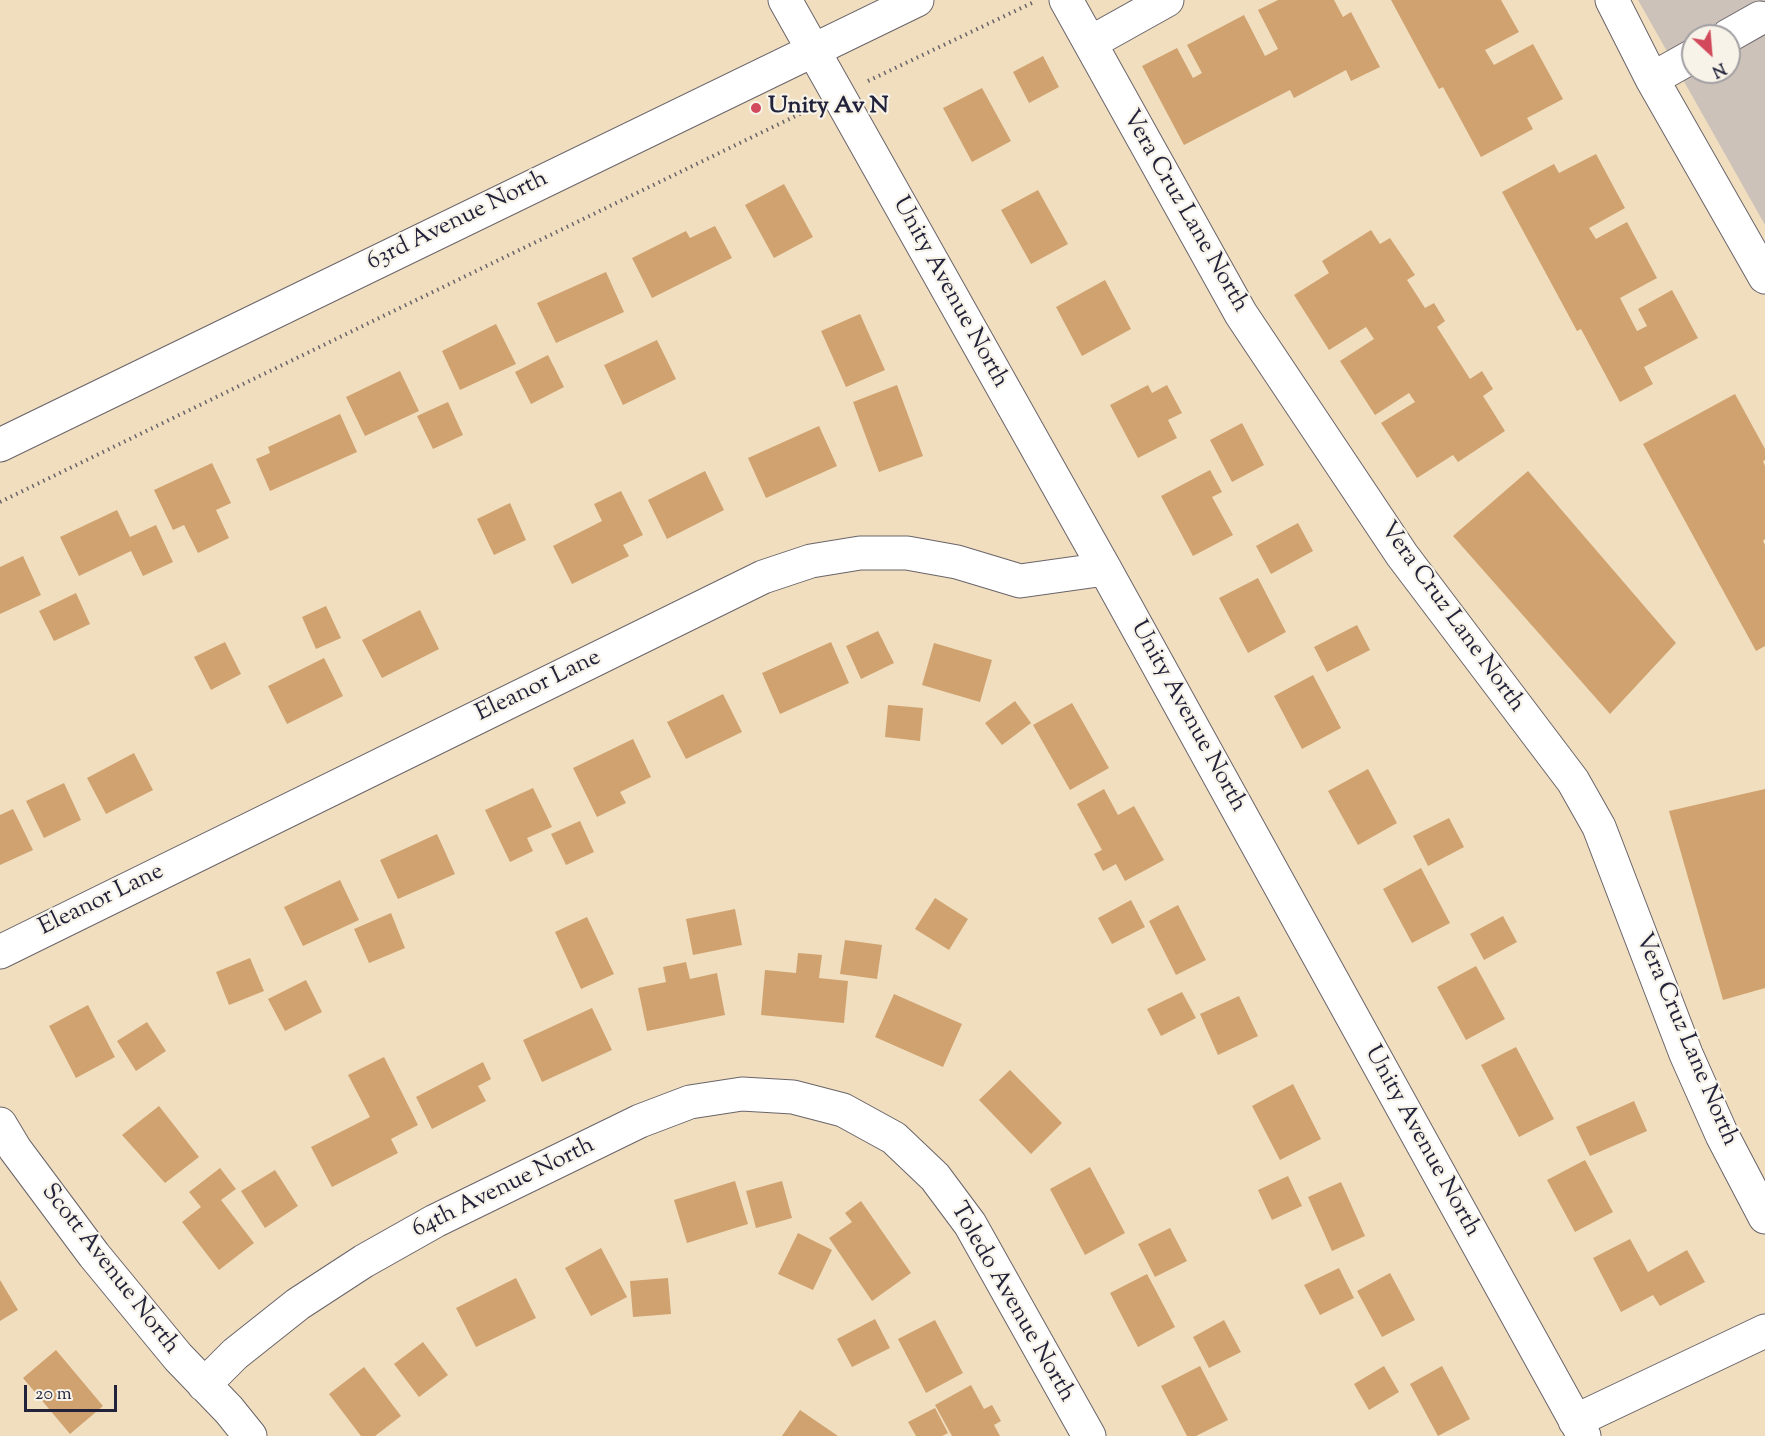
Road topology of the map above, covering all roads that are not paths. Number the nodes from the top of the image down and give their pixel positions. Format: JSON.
{"nodes":[{"id":1,"x":785,"y":0,"type":"edge"},
{"id":2,"x":917,"y":0,"type":"edge"},
{"id":3,"x":1066,"y":0,"type":"edge"},
{"id":4,"x":1167,"y":0,"type":"edge"},
{"id":5,"x":1612,"y":0,"type":"edge"},
{"id":6,"x":1758,"y":15,"type":"edge"},
{"id":7,"x":1741,"y":27,"type":"edge"},
{"id":8,"x":1090,"y":43,"type":"junction"},
{"id":9,"x":812,"y":49,"type":"junction"},
{"id":10,"x":1681,"y":63,"type":"edge"},
{"id":11,"x":1652,"y":79,"type":"junction"},
{"id":12,"x":1765,"y":277,"type":"edge"},
{"id":13,"x":0,"y":445,"type":"edge"},
{"id":14,"x":1105,"y":569,"type":"junction"},
{"id":15,"x":0,"y":952,"type":"edge"},
{"id":16,"x":843,"y":1110,"type":"joint"},
{"id":17,"x":0,"y":1124,"type":"edge"},
{"id":18,"x":1765,"y":1216,"type":"edge"},
{"id":19,"x":1765,"y":1331,"type":"edge"},
{"id":20,"x":204,"y":1384,"type":"junction"},
{"id":21,"x":1579,"y":1428,"type":"edge"},
{"id":22,"x":250,"y":1436,"type":"edge"},
{"id":23,"x":1089,"y":1436,"type":"edge"}],
"edges":[{"from":1,"to":9,"type":"street","name":"Unity Avenue North"},
{"from":2,"to":9,"type":"street","name":"63rd Avenue North"},
{"from":3,"to":8,"type":"street","name":"Vera Cruz Lane North"},
{"from":4,"to":8,"type":"street"},
{"from":5,"to":11,"type":"street"},
{"from":6,"to":7,"type":"street"},
{"from":8,"to":18,"type":"street","name":"Vera Cruz Lane North"},
{"from":9,"to":13,"type":"street","name":"63rd Avenue North"},
{"from":9,"to":14,"type":"street","name":"Unity Avenue North"},
{"from":10,"to":11,"type":"street"},
{"from":11,"to":12,"type":"street"},
{"from":14,"to":15,"type":"street","name":"Eleanor Lane"},
{"from":14,"to":21,"type":"street","name":"Unity Avenue North"},
{"from":16,"to":20,"type":"street","name":"64th Avenue North"},
{"from":16,"to":23,"type":"street","name":"Toledo Avenue North"},
{"from":17,"to":20,"type":"street","name":"Scott Avenue North"},
{"from":19,"to":21,"type":"street"},
{"from":20,"to":22,"type":"street","name":"Scott Avenue North"}]}
